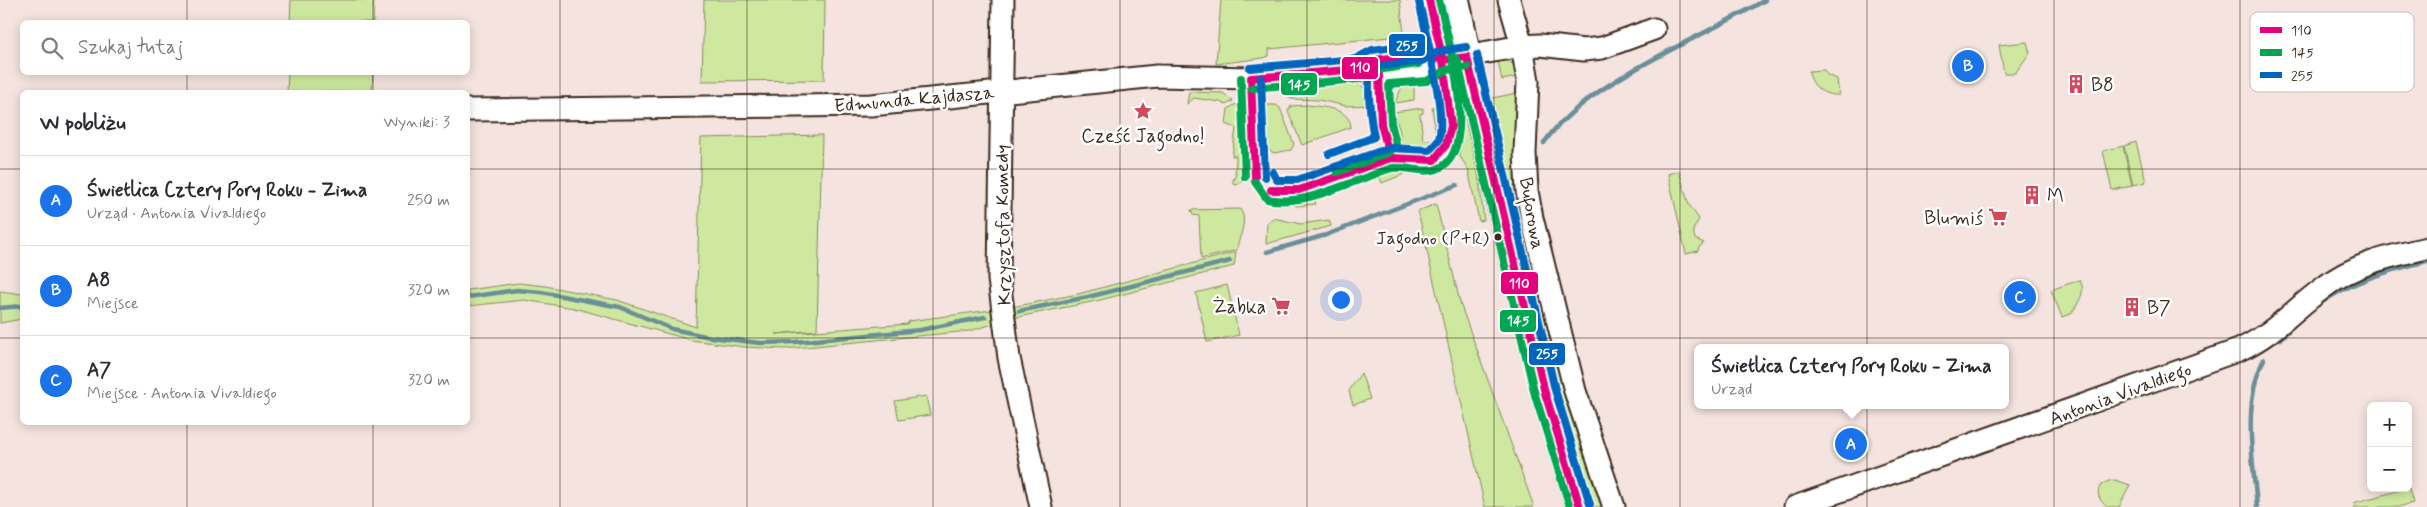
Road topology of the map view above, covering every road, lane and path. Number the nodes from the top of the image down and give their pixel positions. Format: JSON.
{"nodes":[{"id":1,"x":1003,"y":0,"type":"edge"},
{"id":2,"x":1456,"y":0,"type":"edge"},
{"id":3,"x":1509,"y":0,"type":"edge"},
{"id":4,"x":1654,"y":29,"type":"dead end"},
{"id":5,"x":1522,"y":46,"type":"junction"},
{"id":6,"x":1455,"y":58,"type":"junction"},
{"id":7,"x":1002,"y":90,"type":"junction"},
{"id":8,"x":470,"y":110,"type":"edge"},
{"id":9,"x":2427,"y":248,"type":"edge"},
{"id":10,"x":1041,"y":507,"type":"edge"},
{"id":11,"x":1580,"y":507,"type":"edge"},
{"id":12,"x":1614,"y":507,"type":"edge"},
{"id":13,"x":1795,"y":507,"type":"edge"}],
"edges":[{"from":1,"to":7,"type":"street","name":"Krzysztofa Komedy"},
{"from":2,"to":6,"type":"main road","name":"Buforowa"},
{"from":3,"to":5,"type":"street","name":"Buforowa"},
{"from":4,"to":5,"type":"street","name":"Edmunda Kajdasza"},
{"from":5,"to":6,"type":"street","name":"Edmunda Kajdasza"},
{"from":5,"to":12,"type":"street","name":"Buforowa"},
{"from":6,"to":7,"type":"street","name":"Edmunda Kajdasza"},
{"from":6,"to":11,"type":"main road","name":"Buforowa"},
{"from":7,"to":8,"type":"street","name":"Edmunda Kajdasza"},
{"from":7,"to":10,"type":"street","name":"Krzysztofa Komedy"},
{"from":9,"to":13,"type":"street","name":"Antonia Vivaldiego"}]}
